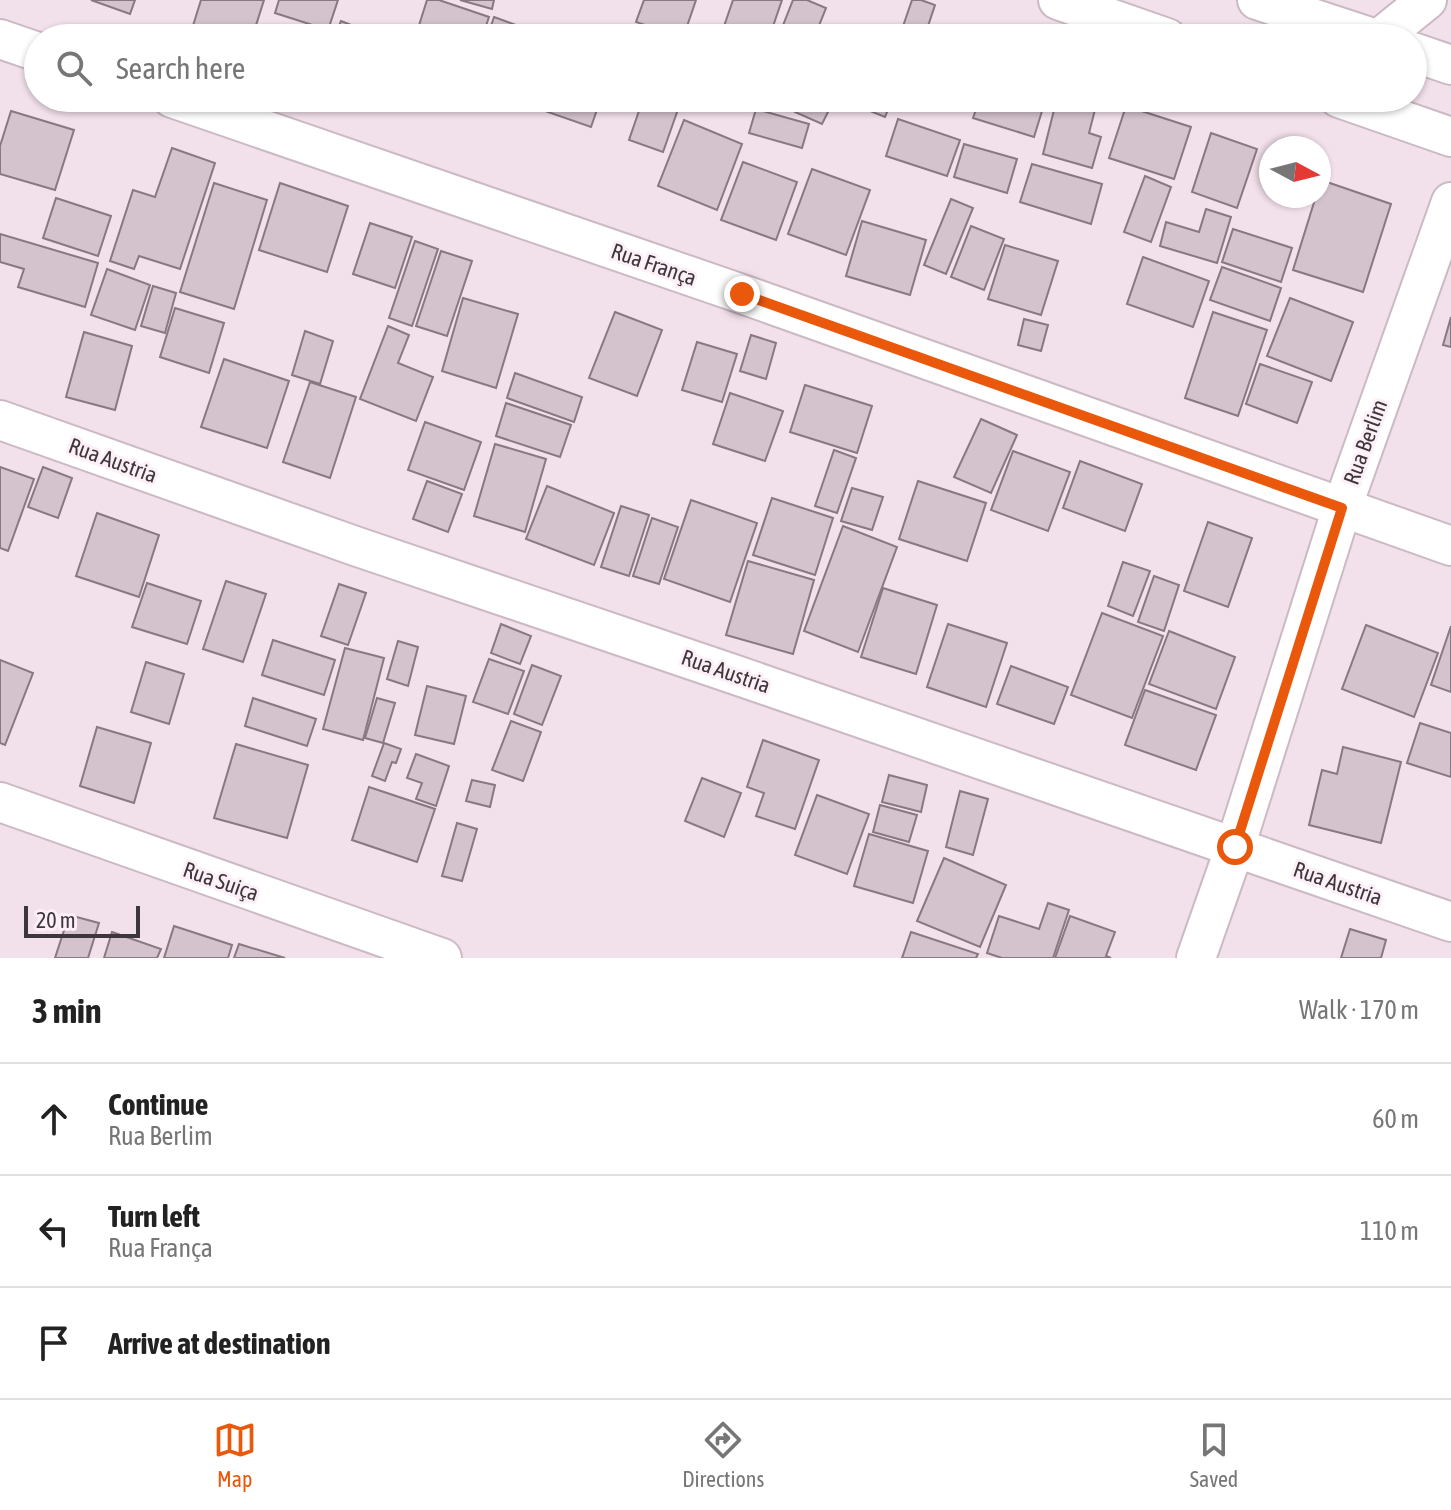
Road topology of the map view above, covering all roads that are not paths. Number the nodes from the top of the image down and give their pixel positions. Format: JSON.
{"nodes":[{"id":1,"x":1058,"y":0,"type":"edge"},
{"id":2,"x":1257,"y":0,"type":"edge"},
{"id":3,"x":1427,"y":0,"type":"edge"},
{"id":4,"x":1127,"y":24,"type":"edge"},
{"id":5,"x":1330,"y":24,"type":"edge"},
{"id":6,"x":1397,"y":24,"type":"edge"},
{"id":7,"x":0,"y":39,"type":"edge"},
{"id":8,"x":24,"y":47,"type":"edge"},
{"id":9,"x":1427,"y":57,"type":"edge"},
{"id":10,"x":1451,"y":65,"type":"edge"},
{"id":11,"x":213,"y":112,"type":"edge"},
{"id":12,"x":1379,"y":112,"type":"edge"},
{"id":13,"x":1451,"y":137,"type":"edge"},
{"id":14,"x":1451,"y":202,"type":"edge"},
{"id":15,"x":0,"y":420,"type":"edge"},
{"id":16,"x":1342,"y":508,"type":"junction"},
{"id":17,"x":1451,"y":546,"type":"edge"},
{"id":18,"x":0,"y":802,"type":"edge"},
{"id":19,"x":1235,"y":847,"type":"junction"},
{"id":20,"x":1451,"y":922,"type":"edge"},
{"id":21,"x":442,"y":958,"type":"edge"},
{"id":22,"x":1196,"y":958,"type":"edge"}],
"edges":[{"from":1,"to":4,"type":"street"},
{"from":2,"to":5,"type":"street"},
{"from":3,"to":6,"type":"street"},
{"from":7,"to":8,"type":"street"},
{"from":9,"to":10,"type":"street"},
{"from":11,"to":16,"type":"street","name":"Rua França"},
{"from":12,"to":13,"type":"street"},
{"from":14,"to":16,"type":"street","name":"Rua Berlim"},
{"from":15,"to":19,"type":"street","name":"Rua Austria"},
{"from":16,"to":17,"type":"street","name":"Rua França"},
{"from":16,"to":19,"type":"street","name":"Rua Berlim"},
{"from":18,"to":21,"type":"street","name":"Rua Suiça"},
{"from":19,"to":20,"type":"street","name":"Rua Austria"},
{"from":19,"to":22,"type":"street","name":"Rua Berlim"}]}
